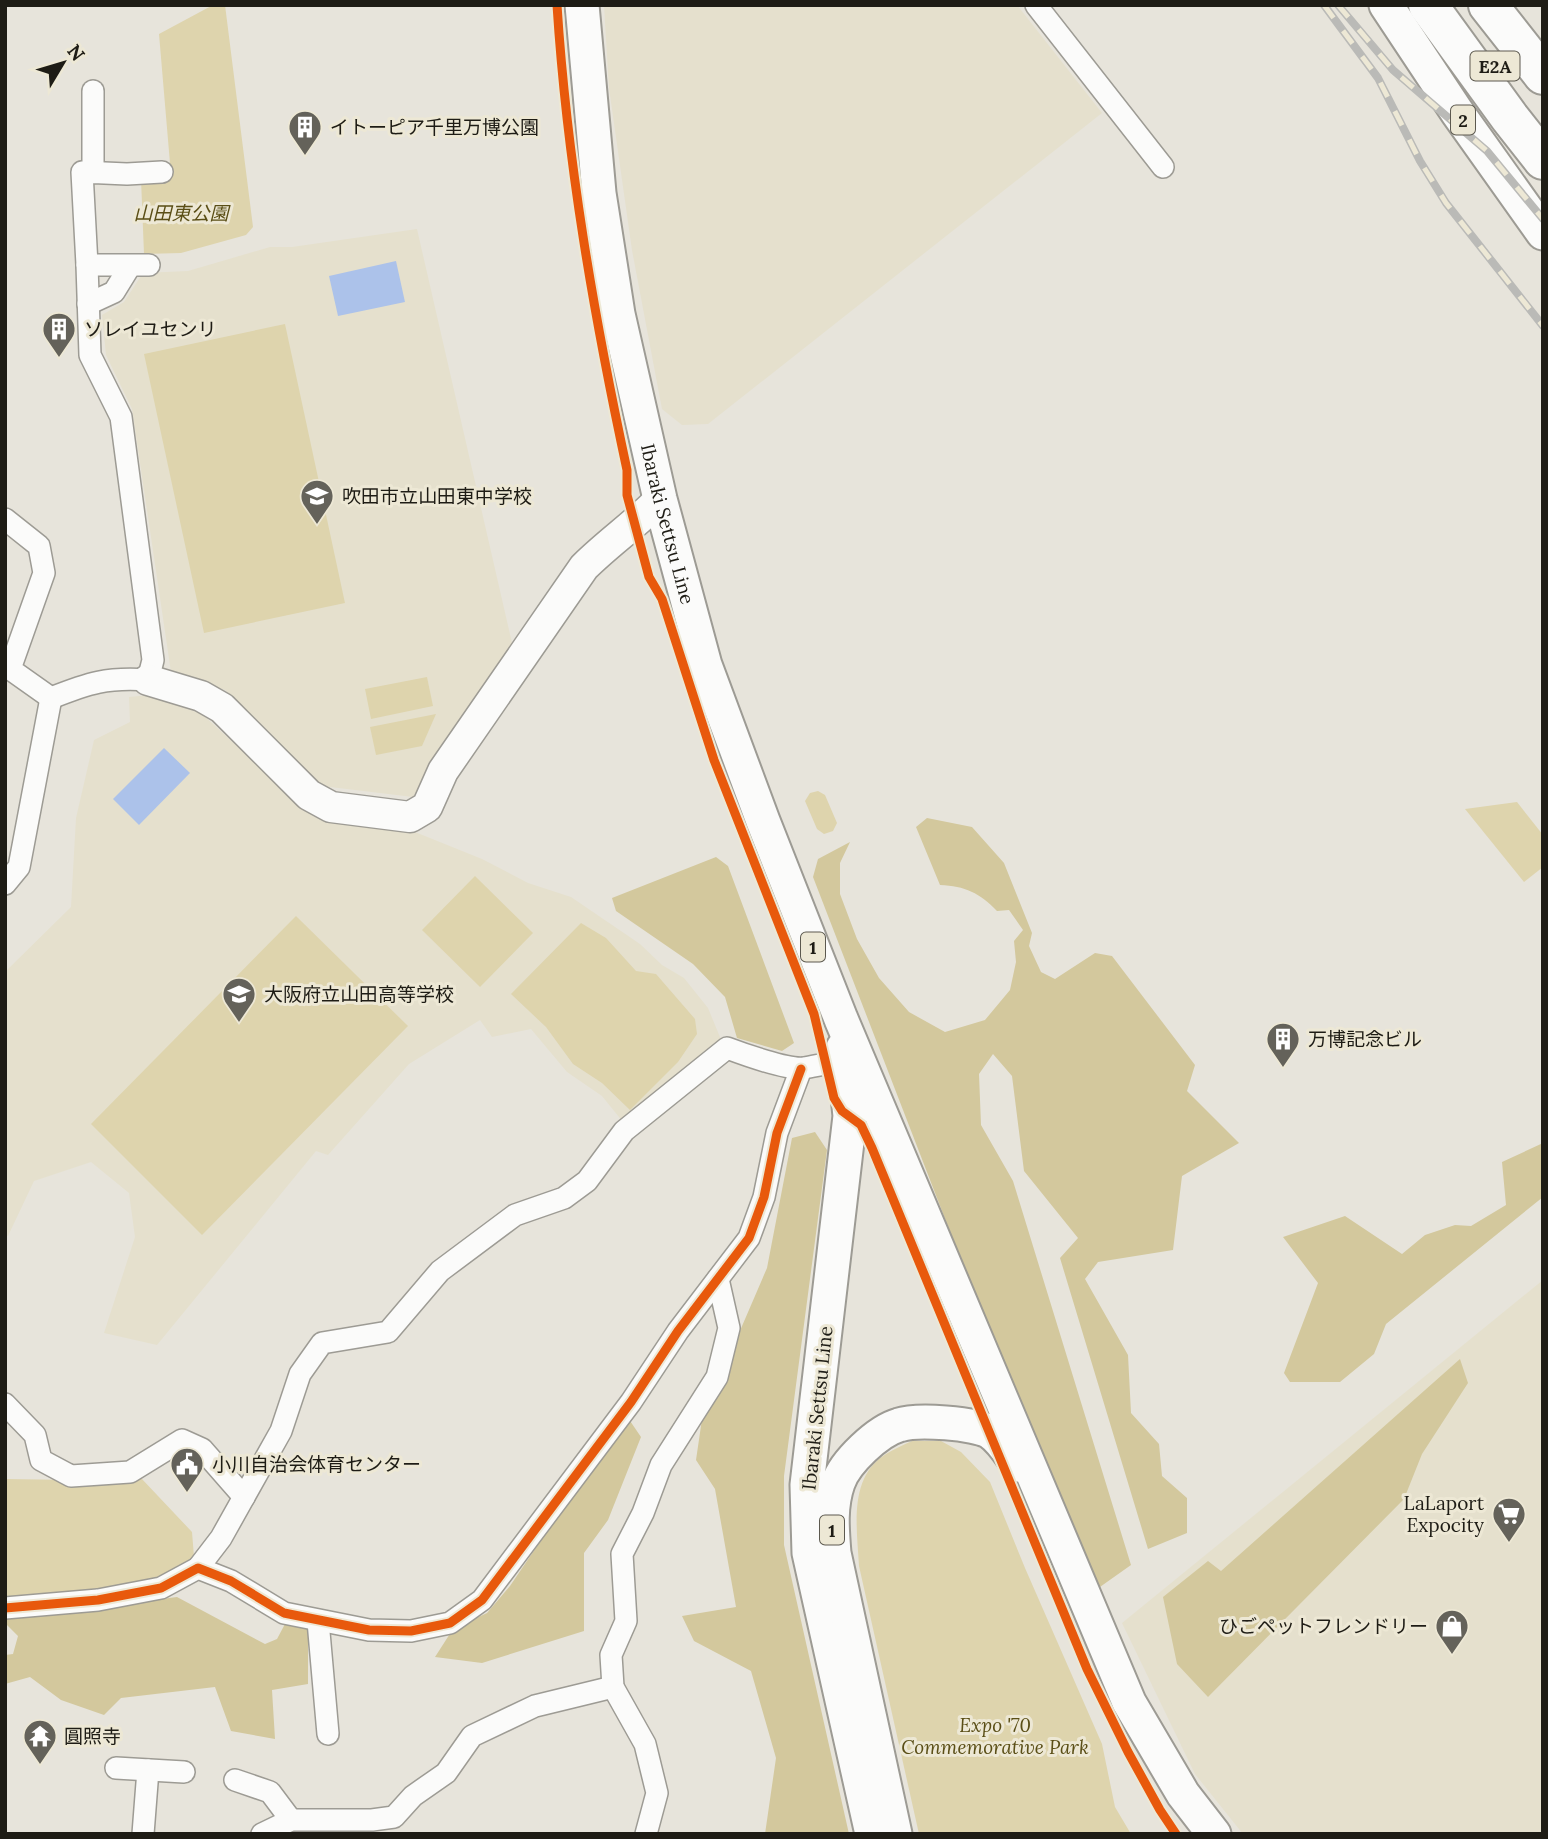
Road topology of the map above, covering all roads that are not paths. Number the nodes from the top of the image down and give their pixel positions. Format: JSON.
{"nodes":[{"id":1,"x":582,"y":5,"type":"edge"},
{"id":2,"x":1036,"y":5,"type":"edge"},
{"id":3,"x":1386,"y":5,"type":"edge"},
{"id":4,"x":1428,"y":5,"type":"edge"},
{"id":5,"x":1447,"y":5,"type":"edge"},
{"id":6,"x":1488,"y":5,"type":"edge"},
{"id":7,"x":1510,"y":5,"type":"edge"},
{"id":8,"x":1543,"y":43,"type":"edge"},
{"id":9,"x":1543,"y":75,"type":"edge"},
{"id":10,"x":93,"y":91,"type":"dead end"},
{"id":11,"x":1543,"y":127,"type":"edge"},
{"id":12,"x":1543,"y":160,"type":"edge"},
{"id":13,"x":1163,"y":167,"type":"dead end"},
{"id":14,"x":93,"y":172,"type":"junction"},
{"id":15,"x":162,"y":172,"type":"dead end"},
{"id":16,"x":1543,"y":233,"type":"edge"},
{"id":17,"x":88,"y":265,"type":"junction"},
{"id":18,"x":88,"y":304,"type":"junction"},
{"id":19,"x":660,"y":499,"type":"junction"},
{"id":20,"x":5,"y":519,"type":"edge"},
{"id":21,"x":8,"y":668,"type":"edge"},
{"id":22,"x":148,"y":680,"type":"junction"},
{"id":23,"x":51,"y":698,"type":"junction"},
{"id":24,"x":5,"y":884,"type":"edge"},
{"id":25,"x":841,"y":1019,"type":"junction"},
{"id":26,"x":844,"y":1062,"type":"junction"},
{"id":27,"x":802,"y":1069,"type":"junction"},
{"id":28,"x":718,"y":1279,"type":"junction"},
{"id":29,"x":5,"y":1404,"type":"edge"},
{"id":30,"x":244,"y":1497,"type":"junction"},
{"id":31,"x":1042,"y":1499,"type":"junction"},
{"id":32,"x":198,"y":1568,"type":"junction"},
{"id":33,"x":5,"y":1608,"type":"edge"},
{"id":34,"x":318,"y":1621,"type":"junction"},
{"id":35,"x":613,"y":1688,"type":"junction"},
{"id":36,"x":327,"y":1734,"type":"dead end"},
{"id":37,"x":116,"y":1768,"type":"dead end"},
{"id":38,"x":148,"y":1770,"type":"junction"},
{"id":39,"x":184,"y":1772,"type":"dead end"},
{"id":40,"x":235,"y":1780,"type":"dead end"},
{"id":41,"x":291,"y":1821,"type":"junction"},
{"id":42,"x":137,"y":1827,"type":"edge"},
{"id":43,"x":262,"y":1834,"type":"edge"},
{"id":44,"x":646,"y":1834,"type":"edge"},
{"id":45,"x":872,"y":1834,"type":"edge"},
{"id":46,"x":895,"y":1834,"type":"edge"},
{"id":47,"x":1214,"y":1834,"type":"edge"}],
"edges":[{"from":1,"to":19,"type":"main road","name":"Ibaraki Settsu Line","number":"1"},
{"from":2,"to":13,"type":"street"},
{"from":3,"to":16,"type":"main road","number":"2"},
{"from":4,"to":12,"type":"highway"},
{"from":5,"to":11,"type":"highway","number":"E2A"},
{"from":6,"to":9,"type":"highway","number":"E2A"},
{"from":7,"to":8,"type":"highway"},
{"from":10,"to":14,"type":"street"},
{"from":14,"to":15,"type":"street"},
{"from":14,"to":17,"type":"street"},
{"from":17,"to":18,"type":"street"},
{"from":17,"to":18,"type":"street"},
{"from":18,"to":22,"type":"street"},
{"from":19,"to":22,"type":"street"},
{"from":19,"to":25,"type":"main road","name":"Ibaraki Settsu Line","number":"1"},
{"from":20,"to":21,"type":"street"},
{"from":21,"to":23,"type":"street"},
{"from":22,"to":23,"type":"street"},
{"from":23,"to":24,"type":"street"},
{"from":25,"to":26,"type":"main road","name":"Ibaraki Settsu Line","number":"1"},
{"from":25,"to":31,"type":"main road","name":"Ibaraki Settsu Line","number":"1"},
{"from":26,"to":27,"type":"street"},
{"from":26,"to":45,"type":"main road","name":"Ibaraki Settsu Line","number":"1"},
{"from":27,"to":28,"type":"street"},
{"from":27,"to":30,"type":"street"},
{"from":28,"to":34,"type":"street"},
{"from":28,"to":35,"type":"street"},
{"from":29,"to":30,"type":"street"},
{"from":30,"to":32,"type":"street"},
{"from":31,"to":46,"type":"main road","name":"Ibaraki Settsu Line","number":"1"},
{"from":31,"to":47,"type":"main road","name":"Ibaraki Settsu Line","number":"1"},
{"from":32,"to":33,"type":"street"},
{"from":32,"to":34,"type":"street"},
{"from":34,"to":36,"type":"street"},
{"from":35,"to":41,"type":"street"},
{"from":35,"to":44,"type":"street"},
{"from":37,"to":38,"type":"street"},
{"from":38,"to":39,"type":"street"},
{"from":38,"to":42,"type":"street"},
{"from":40,"to":41,"type":"street"},
{"from":41,"to":43,"type":"street"}]}
